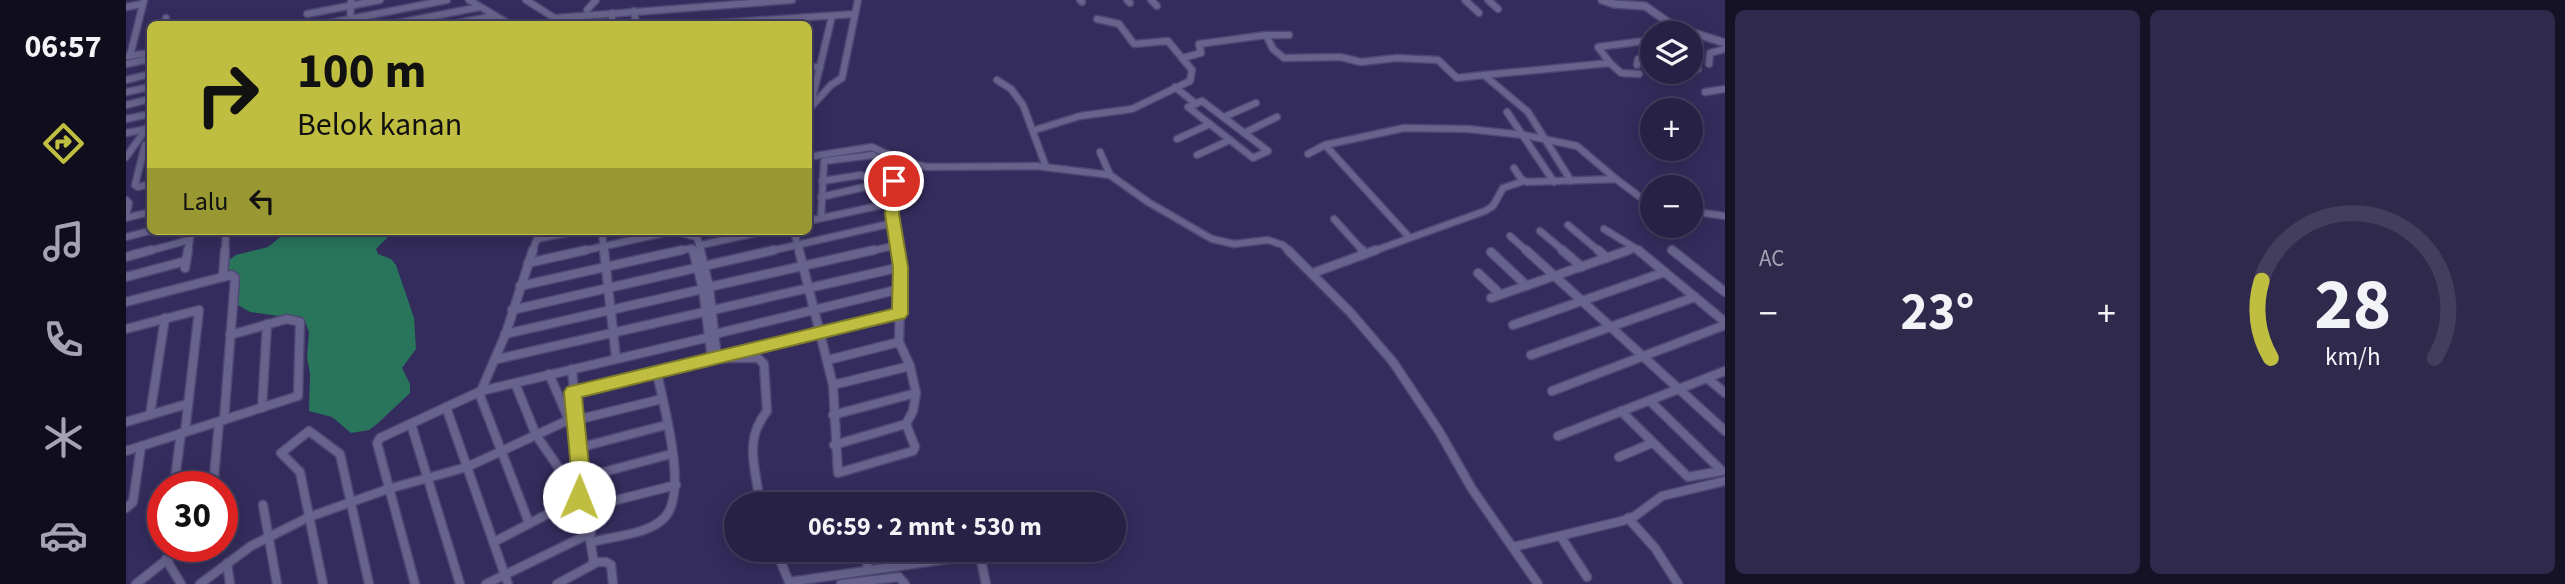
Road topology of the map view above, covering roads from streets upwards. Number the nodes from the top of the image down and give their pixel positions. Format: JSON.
{"nodes":[{"id":1,"x":329,"y":0,"type":"edge"},
{"id":2,"x":377,"y":0,"type":"edge"},
{"id":3,"x":447,"y":0,"type":"edge"},
{"id":4,"x":469,"y":0,"type":"edge"},
{"id":5,"x":526,"y":0,"type":"edge"},
{"id":6,"x":596,"y":0,"type":"edge"},
{"id":7,"x":715,"y":0,"type":"edge"},
{"id":8,"x":727,"y":0,"type":"edge"},
{"id":9,"x":792,"y":0,"type":"edge"},
{"id":10,"x":858,"y":0,"type":"edge"},
{"id":11,"x":1151,"y":0,"type":"edge"},
{"id":12,"x":1465,"y":0,"type":"edge"},
{"id":13,"x":1488,"y":0,"type":"edge"},
{"id":14,"x":1602,"y":0,"type":"edge"},
{"id":15,"x":143,"y":2,"type":"edge"},
{"id":16,"x":742,"y":2,"type":"edge"},
{"id":17,"x":351,"y":3,"type":"edge"},
{"id":18,"x":1157,"y":6,"type":"dead end"},
{"id":19,"x":126,"y":7,"type":"edge"},
{"id":20,"x":480,"y":7,"type":"junction"},
{"id":21,"x":405,"y":8,"type":"junction"},
{"id":22,"x":1498,"y":9,"type":"dead end"},
{"id":23,"x":329,"y":10,"type":"junction"},
{"id":24,"x":587,"y":10,"type":"junction"},
{"id":25,"x":634,"y":11,"type":"junction"},
{"id":26,"x":601,"y":12,"type":"junction"},
{"id":27,"x":611,"y":13,"type":"junction"},
{"id":28,"x":1479,"y":13,"type":"dead end"},
{"id":29,"x":307,"y":14,"type":"dead end"},
{"id":30,"x":494,"y":15,"type":"junction"},
{"id":31,"x":855,"y":15,"type":"junction"},
{"id":32,"x":553,"y":16,"type":"junction"},
{"id":33,"x":832,"y":16,"type":"junction"},
{"id":34,"x":1097,"y":19,"type":"dead end"},
{"id":35,"x":350,"y":21,"type":"edge"},
{"id":36,"x":354,"y":21,"type":"edge"},
{"id":37,"x":405,"y":21,"type":"edge"},
{"id":38,"x":414,"y":21,"type":"edge"},
{"id":39,"x":484,"y":21,"type":"edge"},
{"id":40,"x":504,"y":21,"type":"edge"},
{"id":41,"x":560,"y":21,"type":"edge"},
{"id":42,"x":612,"y":21,"type":"edge"},
{"id":43,"x":636,"y":21,"type":"edge"},
{"id":44,"x":740,"y":21,"type":"edge"},
{"id":45,"x":808,"y":21,"type":"edge"},
{"id":46,"x":1666,"y":21,"type":"edge"},
{"id":47,"x":1266,"y":35,"type":"junction"},
{"id":48,"x":1289,"y":35,"type":"dead end"},
{"id":49,"x":1703,"y":37,"type":"edge"},
{"id":50,"x":1640,"y":43,"type":"edge"},
{"id":51,"x":1725,"y":43,"type":"edge"},
{"id":52,"x":1725,"y":49,"type":"edge"},
{"id":53,"x":147,"y":53,"type":"edge"},
{"id":54,"x":128,"y":56,"type":"edge"},
{"id":55,"x":1182,"y":58,"type":"junction"},
{"id":56,"x":1640,"y":58,"type":"edge"},
{"id":57,"x":147,"y":60,"type":"edge"},
{"id":58,"x":1610,"y":63,"type":"junction"},
{"id":59,"x":126,"y":64,"type":"edge"},
{"id":60,"x":1709,"y":64,"type":"dead end"},
{"id":61,"x":1637,"y":65,"type":"dead end"},
{"id":62,"x":812,"y":67,"type":"edge"},
{"id":63,"x":820,"y":67,"type":"junction"},
{"id":64,"x":1639,"y":74,"type":"dead end"},
{"id":65,"x":1484,"y":75,"type":"junction"},
{"id":66,"x":147,"y":76,"type":"edge"},
{"id":67,"x":126,"y":79,"type":"edge"},
{"id":68,"x":997,"y":80,"type":"dead end"},
{"id":69,"x":1175,"y":87,"type":"junction"},
{"id":70,"x":147,"y":88,"type":"edge"},
{"id":71,"x":1725,"y":89,"type":"edge"},
{"id":72,"x":126,"y":92,"type":"edge"},
{"id":73,"x":1705,"y":92,"type":"dead end"},
{"id":74,"x":812,"y":98,"type":"edge"},
{"id":75,"x":147,"y":100,"type":"edge"},
{"id":76,"x":1256,"y":103,"type":"dead end"},
{"id":77,"x":1196,"y":104,"type":"junction"},
{"id":78,"x":126,"y":105,"type":"edge"},
{"id":79,"x":812,"y":106,"type":"edge"},
{"id":80,"x":1507,"y":112,"type":"dead end"},
{"id":81,"x":147,"y":115,"type":"edge"},
{"id":82,"x":1224,"y":117,"type":"junction"},
{"id":83,"x":1277,"y":117,"type":"dead end"},
{"id":84,"x":126,"y":119,"type":"edge"},
{"id":85,"x":1210,"y":124,"type":"junction"},
{"id":86,"x":147,"y":128,"type":"edge"},
{"id":87,"x":147,"y":129,"type":"edge"},
{"id":88,"x":1035,"y":130,"type":"junction"},
{"id":89,"x":126,"y":133,"type":"edge"},
{"id":90,"x":1244,"y":133,"type":"junction"},
{"id":91,"x":1524,"y":135,"type":"junction"},
{"id":92,"x":1545,"y":138,"type":"junction"},
{"id":93,"x":1177,"y":139,"type":"dead end"},
{"id":94,"x":1230,"y":140,"type":"junction"},
{"id":95,"x":1325,"y":145,"type":"junction"},
{"id":96,"x":147,"y":147,"type":"edge"},
{"id":97,"x":130,"y":148,"type":"edge"},
{"id":98,"x":1100,"y":152,"type":"dead end"},
{"id":99,"x":1308,"y":153,"type":"dead end"},
{"id":100,"x":812,"y":155,"type":"edge"},
{"id":101,"x":1198,"y":155,"type":"dead end"},
{"id":102,"x":126,"y":157,"type":"edge"},
{"id":103,"x":880,"y":158,"type":"junction"},
{"id":104,"x":895,"y":158,"type":"junction"},
{"id":105,"x":1046,"y":167,"type":"junction"},
{"id":106,"x":1514,"y":167,"type":"dead end"},
{"id":107,"x":1110,"y":175,"type":"junction"},
{"id":108,"x":1616,"y":179,"type":"junction"},
{"id":109,"x":822,"y":181,"type":"junction"},
{"id":110,"x":1524,"y":181,"type":"junction"},
{"id":111,"x":1553,"y":181,"type":"junction"},
{"id":112,"x":1571,"y":181,"type":"junction"},
{"id":113,"x":878,"y":184,"type":"junction"},
{"id":114,"x":147,"y":185,"type":"edge"},
{"id":115,"x":891,"y":190,"type":"junction"},
{"id":116,"x":821,"y":197,"type":"junction"},
{"id":117,"x":1640,"y":197,"type":"edge"},
{"id":118,"x":126,"y":200,"type":"edge"},
{"id":119,"x":892,"y":203,"type":"junction"},
{"id":120,"x":147,"y":213,"type":"edge"},
{"id":121,"x":1703,"y":213,"type":"edge"},
{"id":122,"x":1725,"y":216,"type":"edge"},
{"id":123,"x":126,"y":217,"type":"edge"},
{"id":124,"x":821,"y":218,"type":"junction"},
{"id":125,"x":1334,"y":219,"type":"dead end"},
{"id":126,"x":812,"y":220,"type":"edge"},
{"id":127,"x":893,"y":223,"type":"junction"},
{"id":128,"x":1568,"y":225,"type":"dead end"},
{"id":129,"x":1604,"y":229,"type":"dead end"},
{"id":130,"x":1540,"y":230,"type":"dead end"},
{"id":131,"x":147,"y":232,"type":"edge"},
{"id":132,"x":190,"y":235,"type":"edge"},
{"id":133,"x":226,"y":235,"type":"edge"},
{"id":134,"x":539,"y":235,"type":"edge"},
{"id":135,"x":603,"y":235,"type":"edge"},
{"id":136,"x":655,"y":235,"type":"edge"},
{"id":137,"x":689,"y":235,"type":"edge"},
{"id":138,"x":747,"y":235,"type":"edge"},
{"id":139,"x":795,"y":235,"type":"edge"},
{"id":140,"x":1510,"y":236,"type":"dead end"},
{"id":141,"x":126,"y":237,"type":"edge"},
{"id":142,"x":1409,"y":237,"type":"junction"},
{"id":143,"x":189,"y":240,"type":"junction"},
{"id":144,"x":701,"y":245,"type":"junction"},
{"id":145,"x":798,"y":245,"type":"junction"},
{"id":146,"x":898,"y":245,"type":"junction"},
{"id":147,"x":604,"y":246,"type":"junction"},
{"id":148,"x":1635,"y":248,"type":"junction"},
{"id":149,"x":1672,"y":250,"type":"dead end"},
{"id":150,"x":1491,"y":252,"type":"dead end"},
{"id":151,"x":1364,"y":253,"type":"junction"},
{"id":152,"x":126,"y":257,"type":"edge"},
{"id":153,"x":1607,"y":258,"type":"junction"},
{"id":154,"x":528,"y":262,"type":"junction"},
{"id":155,"x":606,"y":266,"type":"junction"},
{"id":156,"x":702,"y":267,"type":"junction"},
{"id":157,"x":804,"y":267,"type":"junction"},
{"id":158,"x":901,"y":267,"type":"junction"},
{"id":159,"x":1582,"y":267,"type":"junction"},
{"id":160,"x":1665,"y":272,"type":"junction"},
{"id":161,"x":1313,"y":273,"type":"junction"},
{"id":162,"x":1478,"y":273,"type":"dead end"},
{"id":163,"x":1555,"y":276,"type":"junction"},
{"id":164,"x":126,"y":277,"type":"edge"},
{"id":165,"x":223,"y":277,"type":"junction"},
{"id":166,"x":520,"y":286,"type":"junction"},
{"id":167,"x":1527,"y":286,"type":"junction"},
{"id":168,"x":608,"y":288,"type":"junction"},
{"id":169,"x":706,"y":288,"type":"junction"},
{"id":170,"x":810,"y":289,"type":"junction"},
{"id":171,"x":900,"y":289,"type":"junction"},
{"id":172,"x":1725,"y":292,"type":"edge"},
{"id":173,"x":1500,"y":294,"type":"junction"},
{"id":174,"x":1695,"y":297,"type":"junction"},
{"id":175,"x":1491,"y":298,"type":"dead end"},
{"id":176,"x":1583,"y":300,"type":"junction"},
{"id":177,"x":126,"y":302,"type":"edge"},
{"id":178,"x":512,"y":310,"type":"junction"},
{"id":179,"x":611,"y":310,"type":"junction"},
{"id":180,"x":709,"y":311,"type":"junction"},
{"id":181,"x":816,"y":311,"type":"junction"},
{"id":182,"x":900,"y":314,"type":"junction"},
{"id":183,"x":165,"y":318,"type":"junction"},
{"id":184,"x":1725,"y":323,"type":"edge"},
{"id":185,"x":267,"y":324,"type":"junction"},
{"id":186,"x":1513,"y":325,"type":"dead end"},
{"id":187,"x":1611,"y":326,"type":"junction"},
{"id":188,"x":126,"y":331,"type":"edge"},
{"id":189,"x":505,"y":334,"type":"junction"},
{"id":190,"x":614,"y":334,"type":"junction"},
{"id":191,"x":821,"y":334,"type":"junction"},
{"id":192,"x":229,"y":335,"type":"junction"},
{"id":193,"x":712,"y":335,"type":"junction"},
{"id":194,"x":899,"y":342,"type":"junction"},
{"id":195,"x":1531,"y":355,"type":"dead end"},
{"id":196,"x":1644,"y":357,"type":"junction"},
{"id":197,"x":616,"y":358,"type":"junction"},
{"id":198,"x":718,"y":358,"type":"junction"},
{"id":199,"x":498,"y":359,"type":"junction"},
{"id":200,"x":828,"y":360,"type":"junction"},
{"id":201,"x":910,"y":366,"type":"junction"},
{"id":202,"x":572,"y":369,"type":"junction"},
{"id":203,"x":1725,"y":371,"type":"edge"},
{"id":204,"x":657,"y":373,"type":"junction"},
{"id":205,"x":549,"y":374,"type":"junction"},
{"id":206,"x":1707,"y":378,"type":"junction"},
{"id":207,"x":515,"y":383,"type":"junction"},
{"id":208,"x":833,"y":385,"type":"junction"},
{"id":209,"x":1679,"y":389,"type":"junction"},
{"id":210,"x":1552,"y":391,"type":"dead end"},
{"id":211,"x":480,"y":392,"type":"junction"},
{"id":212,"x":573,"y":392,"type":"junction"},
{"id":213,"x":916,"y":393,"type":"junction"},
{"id":214,"x":1725,"y":393,"type":"edge"},
{"id":215,"x":662,"y":398,"type":"junction"},
{"id":216,"x":1650,"y":401,"type":"junction"},
{"id":217,"x":187,"y":404,"type":"junction"},
{"id":218,"x":446,"y":407,"type":"junction"},
{"id":219,"x":262,"y":408,"type":"junction"},
{"id":220,"x":1621,"y":411,"type":"junction"},
{"id":221,"x":150,"y":415,"type":"junction"},
{"id":222,"x":833,"y":415,"type":"junction"},
{"id":223,"x":573,"y":419,"type":"junction"},
{"id":224,"x":221,"y":421,"type":"junction"},
{"id":225,"x":126,"y":422,"type":"edge"},
{"id":226,"x":411,"y":424,"type":"junction"},
{"id":227,"x":906,"y":424,"type":"junction"},
{"id":228,"x":666,"y":425,"type":"junction"},
{"id":229,"x":1725,"y":431,"type":"edge"},
{"id":230,"x":183,"y":433,"type":"junction"},
{"id":231,"x":536,"y":435,"type":"junction"},
{"id":232,"x":1558,"y":436,"type":"dead end"},
{"id":233,"x":1652,"y":443,"type":"junction"},
{"id":234,"x":834,"y":445,"type":"junction"},
{"id":235,"x":141,"y":446,"type":"junction"},
{"id":236,"x":578,"y":448,"type":"junction"},
{"id":237,"x":126,"y":450,"type":"edge"},
{"id":238,"x":501,"y":451,"type":"junction"},
{"id":239,"x":671,"y":454,"type":"junction"},
{"id":240,"x":1619,"y":457,"type":"dead end"},
{"id":241,"x":467,"y":467,"type":"junction"},
{"id":242,"x":177,"y":471,"type":"edge"},
{"id":243,"x":215,"y":471,"type":"edge"},
{"id":244,"x":581,"y":478,"type":"junction"},
{"id":245,"x":429,"y":479,"type":"junction"},
{"id":246,"x":1725,"y":481,"type":"edge"},
{"id":247,"x":676,"y":485,"type":"junction"},
{"id":248,"x":388,"y":489,"type":"junction"},
{"id":249,"x":758,"y":492,"type":"edge"},
{"id":250,"x":581,"y":496,"type":"junction"},
{"id":251,"x":349,"y":501,"type":"junction"},
{"id":252,"x":263,"y":505,"type":"dead end"},
{"id":253,"x":126,"y":508,"type":"edge"},
{"id":254,"x":585,"y":508,"type":"junction"},
{"id":255,"x":309,"y":517,"type":"junction"},
{"id":256,"x":1628,"y":518,"type":"junction"},
{"id":257,"x":529,"y":523,"type":"junction"},
{"id":258,"x":268,"y":536,"type":"junction"},
{"id":259,"x":591,"y":537,"type":"junction"},
{"id":260,"x":1561,"y":537,"type":"junction"},
{"id":261,"x":494,"y":542,"type":"junction"},
{"id":262,"x":1513,"y":547,"type":"junction"},
{"id":263,"x":162,"y":562,"type":"edge"},
{"id":264,"x":168,"y":562,"type":"edge"},
{"id":265,"x":781,"y":562,"type":"edge"},
{"id":266,"x":867,"y":562,"type":"edge"},
{"id":267,"x":924,"y":562,"type":"edge"},
{"id":268,"x":981,"y":562,"type":"edge"},
{"id":269,"x":227,"y":563,"type":"junction"},
{"id":270,"x":593,"y":564,"type":"junction"},
{"id":271,"x":868,"y":569,"type":"junction"},
{"id":272,"x":1587,"y":577,"type":"dead end"},
{"id":273,"x":506,"y":579,"type":"edge"},
{"id":274,"x":790,"y":583,"type":"edge"},
{"id":275,"x":136,"y":584,"type":"edge"},
{"id":276,"x":181,"y":584,"type":"edge"},
{"id":277,"x":200,"y":584,"type":"edge"},
{"id":278,"x":230,"y":584,"type":"edge"},
{"id":279,"x":277,"y":584,"type":"edge"},
{"id":280,"x":323,"y":584,"type":"edge"},
{"id":281,"x":369,"y":584,"type":"edge"},
{"id":282,"x":415,"y":584,"type":"edge"},
{"id":283,"x":460,"y":584,"type":"edge"},
{"id":284,"x":486,"y":584,"type":"edge"},
{"id":285,"x":557,"y":584,"type":"edge"},
{"id":286,"x":613,"y":584,"type":"edge"},
{"id":287,"x":841,"y":584,"type":"edge"},
{"id":288,"x":905,"y":584,"type":"edge"},
{"id":289,"x":986,"y":584,"type":"edge"},
{"id":290,"x":1538,"y":584,"type":"edge"},
{"id":291,"x":1678,"y":584,"type":"edge"}],
"edges":[{"from":1,"to":23,"type":"street"},
{"from":2,"to":17,"type":"street"},
{"from":3,"to":21,"type":"street"},
{"from":4,"to":20,"type":"street"},
{"from":5,"to":32,"type":"street"},
{"from":6,"to":24,"type":"street"},
{"from":7,"to":8,"type":"street"},
{"from":7,"to":26,"type":"street"},
{"from":9,"to":16,"type":"street"},
{"from":10,"to":31,"type":"street"},
{"from":11,"to":18,"type":"street"},
{"from":12,"to":28,"type":"street"},
{"from":13,"to":22,"type":"street"},
{"from":14,"to":46,"type":"street"},
{"from":15,"to":19,"type":"street"},
{"from":15,"to":54,"type":"street"},
{"from":16,"to":25,"type":"street"},
{"from":16,"to":44,"type":"street"},
{"from":17,"to":23,"type":"street"},
{"from":17,"to":35,"type":"street"},
{"from":20,"to":30,"type":"street"},
{"from":20,"to":38,"type":"street"},
{"from":21,"to":36,"type":"street"},
{"from":21,"to":37,"type":"street"},
{"from":23,"to":29,"type":"street"},
{"from":24,"to":26,"type":"street"},
{"from":24,"to":32,"type":"street"},
{"from":25,"to":27,"type":"street"},
{"from":25,"to":43,"type":"street"},
{"from":26,"to":27,"type":"street"},
{"from":26,"to":32,"type":"street"},
{"from":27,"to":42,"type":"street"},
{"from":30,"to":39,"type":"street"},
{"from":30,"to":40,"type":"street"},
{"from":31,"to":33,"type":"street"},
{"from":31,"to":79,"type":"street"},
{"from":32,"to":41,"type":"street"},
{"from":33,"to":45,"type":"street"},
{"from":33,"to":63,"type":"street"},
{"from":34,"to":55,"type":"street"},
{"from":47,"to":48,"type":"street"},
{"from":47,"to":55,"type":"street"},
{"from":47,"to":65,"type":"street"},
{"from":49,"to":51,"type":"street"},
{"from":50,"to":58,"type":"street"},
{"from":52,"to":60,"type":"street"},
{"from":53,"to":54,"type":"street"},
{"from":55,"to":69,"type":"street"},
{"from":56,"to":61,"type":"street"},
{"from":57,"to":59,"type":"street"},
{"from":58,"to":64,"type":"street"},
{"from":58,"to":65,"type":"street"},
{"from":62,"to":63,"type":"street"},
{"from":63,"to":74,"type":"street"},
{"from":65,"to":92,"type":"street"},
{"from":66,"to":67,"type":"street"},
{"from":68,"to":88,"type":"street"},
{"from":69,"to":77,"type":"street"},
{"from":69,"to":88,"type":"street"},
{"from":70,"to":72,"type":"street"},
{"from":71,"to":73,"type":"street"},
{"from":75,"to":78,"type":"street"},
{"from":76,"to":82,"type":"street"},
{"from":77,"to":82,"type":"street"},
{"from":77,"to":85,"type":"street"},
{"from":80,"to":91,"type":"street"},
{"from":81,"to":84,"type":"street"},
{"from":82,"to":90,"type":"street"},
{"from":83,"to":90,"type":"street"},
{"from":85,"to":93,"type":"street"},
{"from":85,"to":94,"type":"street"},
{"from":86,"to":89,"type":"street"},
{"from":87,"to":97,"type":"street"},
{"from":88,"to":105,"type":"street"},
{"from":90,"to":94,"type":"street"},
{"from":91,"to":92,"type":"street"},
{"from":91,"to":95,"type":"street"},
{"from":91,"to":111,"type":"street"},
{"from":92,"to":108,"type":"street"},
{"from":92,"to":112,"type":"street"},
{"from":94,"to":101,"type":"street"},
{"from":95,"to":99,"type":"street"},
{"from":95,"to":142,"type":"street"},
{"from":96,"to":114,"type":"street"},
{"from":97,"to":102,"type":"street"},
{"from":98,"to":107,"type":"street"},
{"from":100,"to":104,"type":"street"},
{"from":103,"to":104,"type":"street"},
{"from":103,"to":109,"type":"street"},
{"from":103,"to":115,"type":"street"},
{"from":104,"to":105,"type":"street"},
{"from":105,"to":107,"type":"street"},
{"from":106,"to":110,"type":"street"},
{"from":107,"to":161,"type":"street"},
{"from":108,"to":112,"type":"street"},
{"from":108,"to":117,"type":"street"},
{"from":109,"to":113,"type":"street"},
{"from":109,"to":116,"type":"street"},
{"from":110,"to":111,"type":"street"},
{"from":110,"to":142,"type":"street"},
{"from":111,"to":112,"type":"street"},
{"from":113,"to":115,"type":"street"},
{"from":113,"to":116,"type":"street"},
{"from":115,"to":119,"type":"street"},
{"from":116,"to":124,"type":"street"},
{"from":118,"to":123,"type":"street"},
{"from":119,"to":124,"type":"street"},
{"from":119,"to":127,"type":"street"},
{"from":120,"to":123,"type":"street"},
{"from":121,"to":122,"type":"street"},
{"from":124,"to":126,"type":"street"},
{"from":125,"to":151,"type":"street"},
{"from":127,"to":145,"type":"street"},
{"from":127,"to":146,"type":"street"},
{"from":128,"to":153,"type":"street"},
{"from":129,"to":148,"type":"street"},
{"from":130,"to":159,"type":"street"},
{"from":131,"to":141,"type":"street"},
{"from":132,"to":143,"type":"street"},
{"from":133,"to":165,"type":"street"},
{"from":134,"to":154,"type":"street"},
{"from":135,"to":147,"type":"street"},
{"from":136,"to":147,"type":"street"},
{"from":137,"to":144,"type":"street"},
{"from":138,"to":144,"type":"street"},
{"from":139,"to":145,"type":"street"},
{"from":140,"to":163,"type":"street"},
{"from":142,"to":151,"type":"street"},
{"from":143,"to":152,"type":"street"},
{"from":143,"to":164,"type":"street"},
{"from":144,"to":156,"type":"street"},
{"from":145,"to":156,"type":"street"},
{"from":145,"to":157,"type":"street"},
{"from":146,"to":157,"type":"street"},
{"from":146,"to":158,"type":"street"},
{"from":147,"to":154,"type":"street"},
{"from":147,"to":155,"type":"street"},
{"from":148,"to":153,"type":"street"},
{"from":148,"to":160,"type":"street"},
{"from":149,"to":172,"type":"street"},
{"from":150,"to":167,"type":"street"},
{"from":151,"to":161,"type":"street"},
{"from":153,"to":159,"type":"street"},
{"from":154,"to":166,"type":"street"},
{"from":155,"to":156,"type":"street"},
{"from":155,"to":166,"type":"street"},
{"from":155,"to":168,"type":"street"},
{"from":156,"to":168,"type":"street"},
{"from":156,"to":169,"type":"street"},
{"from":157,"to":169,"type":"street"},
{"from":157,"to":170,"type":"street"},
{"from":158,"to":170,"type":"street"},
{"from":158,"to":171,"type":"street"},
{"from":159,"to":163,"type":"street"},
{"from":160,"to":174,"type":"street"},
{"from":160,"to":176,"type":"street"},
{"from":161,"to":262,"type":"street"},
{"from":162,"to":173,"type":"street"},
{"from":163,"to":167,"type":"street"},
{"from":163,"to":176,"type":"street"},
{"from":165,"to":177,"type":"street"},
{"from":165,"to":192,"type":"street"},
{"from":166,"to":178,"type":"street"},
{"from":167,"to":173,"type":"street"},
{"from":168,"to":178,"type":"street"},
{"from":168,"to":179,"type":"street"},
{"from":169,"to":179,"type":"street"},
{"from":169,"to":180,"type":"street"},
{"from":170,"to":180,"type":"street"},
{"from":170,"to":181,"type":"street"},
{"from":171,"to":181,"type":"street"},
{"from":171,"to":182,"type":"street"},
{"from":173,"to":175,"type":"street"},
{"from":174,"to":184,"type":"street"},
{"from":174,"to":187,"type":"street"},
{"from":176,"to":186,"type":"street"},
{"from":176,"to":187,"type":"street"},
{"from":178,"to":189,"type":"street"},
{"from":179,"to":189,"type":"street"},
{"from":179,"to":190,"type":"street"},
{"from":180,"to":190,"type":"street"},
{"from":180,"to":193,"type":"street"},
{"from":181,"to":191,"type":"street"},
{"from":181,"to":193,"type":"street"},
{"from":182,"to":191,"type":"street"},
{"from":182,"to":194,"type":"street"},
{"from":183,"to":188,"type":"street"},
{"from":183,"to":217,"type":"street"},
{"from":183,"to":221,"type":"street"},
{"from":184,"to":196,"type":"street"},
{"from":185,"to":192,"type":"street"},
{"from":185,"to":219,"type":"street"},
{"from":185,"to":219,"type":"street"},
{"from":187,"to":195,"type":"street"},
{"from":187,"to":196,"type":"street"},
{"from":189,"to":199,"type":"street"},
{"from":190,"to":197,"type":"street"},
{"from":190,"to":199,"type":"street"},
{"from":191,"to":198,"type":"street"},
{"from":191,"to":200,"type":"street"},
{"from":192,"to":224,"type":"street"},
{"from":193,"to":197,"type":"street"},
{"from":193,"to":198,"type":"street"},
{"from":194,"to":200,"type":"street"},
{"from":194,"to":201,"type":"street"},
{"from":196,"to":209,"type":"street"},
{"from":196,"to":210,"type":"street"},
{"from":197,"to":202,"type":"street"},
{"from":198,"to":204,"type":"street"},
{"from":198,"to":249,"type":"street"},
{"from":199,"to":211,"type":"street"},
{"from":200,"to":208,"type":"street"},
{"from":201,"to":208,"type":"street"},
{"from":201,"to":213,"type":"street"},
{"from":202,"to":205,"type":"street"},
{"from":202,"to":212,"type":"street"},
{"from":203,"to":206,"type":"street"},
{"from":204,"to":212,"type":"street"},
{"from":204,"to":215,"type":"street"},
{"from":205,"to":207,"type":"street"},
{"from":205,"to":223,"type":"street"},
{"from":206,"to":209,"type":"street"},
{"from":206,"to":214,"type":"street"},
{"from":207,"to":211,"type":"street"},
{"from":207,"to":231,"type":"street"},
{"from":208,"to":222,"type":"street"},
{"from":209,"to":216,"type":"street"},
{"from":209,"to":229,"type":"street"},
{"from":211,"to":218,"type":"street"},
{"from":211,"to":238,"type":"street"},
{"from":212,"to":223,"type":"street"},
{"from":213,"to":222,"type":"street"},
{"from":213,"to":227,"type":"street"},
{"from":215,"to":223,"type":"street"},
{"from":215,"to":228,"type":"street"},
{"from":216,"to":220,"type":"street"},
{"from":216,"to":233,"type":"street"},
{"from":217,"to":221,"type":"street"},
{"from":217,"to":230,"type":"street"},
{"from":218,"to":226,"type":"street"},
{"from":218,"to":241,"type":"street"},
{"from":219,"to":224,"type":"street"},
{"from":220,"to":232,"type":"street"},
{"from":220,"to":233,"type":"street"},
{"from":221,"to":225,"type":"street"},
{"from":222,"to":234,"type":"street"},
{"from":223,"to":231,"type":"street"},
{"from":223,"to":236,"type":"street"},
{"from":224,"to":230,"type":"street"},
{"from":224,"to":243,"type":"street"},
{"from":226,"to":245,"type":"street"},
{"from":226,"to":248,"type":"street"},
{"from":227,"to":234,"type":"street"},
{"from":227,"to":234,"type":"street"},
{"from":228,"to":236,"type":"street"},
{"from":228,"to":239,"type":"street"},
{"from":230,"to":235,"type":"street"},
{"from":230,"to":242,"type":"street"},
{"from":231,"to":238,"type":"street"},
{"from":231,"to":250,"type":"street"},
{"from":233,"to":240,"type":"street"},
{"from":235,"to":237,"type":"street"},
{"from":235,"to":253,"type":"street"},
{"from":236,"to":244,"type":"street"},
{"from":238,"to":241,"type":"street"},
{"from":238,"to":257,"type":"street"},
{"from":239,"to":244,"type":"street"},
{"from":239,"to":247,"type":"street"},
{"from":241,"to":245,"type":"street"},
{"from":241,"to":261,"type":"street"},
{"from":244,"to":250,"type":"street"},
{"from":245,"to":248,"type":"street"},
{"from":245,"to":283,"type":"street"},
{"from":246,"to":256,"type":"street"},
{"from":247,"to":254,"type":"street"},
{"from":247,"to":259,"type":"street"},
{"from":248,"to":251,"type":"street"},
{"from":248,"to":282,"type":"street"},
{"from":250,"to":254,"type":"street"},
{"from":250,"to":257,"type":"street"},
{"from":251,"to":255,"type":"street"},
{"from":251,"to":255,"type":"street"},
{"from":251,"to":281,"type":"street"},
{"from":252,"to":258,"type":"street"},
{"from":254,"to":259,"type":"street"},
{"from":255,"to":258,"type":"street"},
{"from":255,"to":280,"type":"street"},
{"from":256,"to":260,"type":"street"},
{"from":256,"to":291,"type":"street"},
{"from":257,"to":261,"type":"street"},
{"from":258,"to":269,"type":"street"},
{"from":258,"to":279,"type":"street"},
{"from":259,"to":270,"type":"street"},
{"from":259,"to":273,"type":"street"},
{"from":260,"to":262,"type":"street"},
{"from":260,"to":272,"type":"street"},
{"from":261,"to":273,"type":"street"},
{"from":262,"to":290,"type":"street"},
{"from":263,"to":275,"type":"street"},
{"from":264,"to":276,"type":"street"},
{"from":265,"to":274,"type":"street"},
{"from":266,"to":271,"type":"street"},
{"from":267,"to":271,"type":"street"},
{"from":268,"to":289,"type":"street"},
{"from":269,"to":277,"type":"street"},
{"from":269,"to":278,"type":"street"},
{"from":270,"to":285,"type":"street"},
{"from":270,"to":286,"type":"street"},
{"from":271,"to":274,"type":"street"},
{"from":273,"to":284,"type":"street"},
{"from":287,"to":288,"type":"street"}]}
